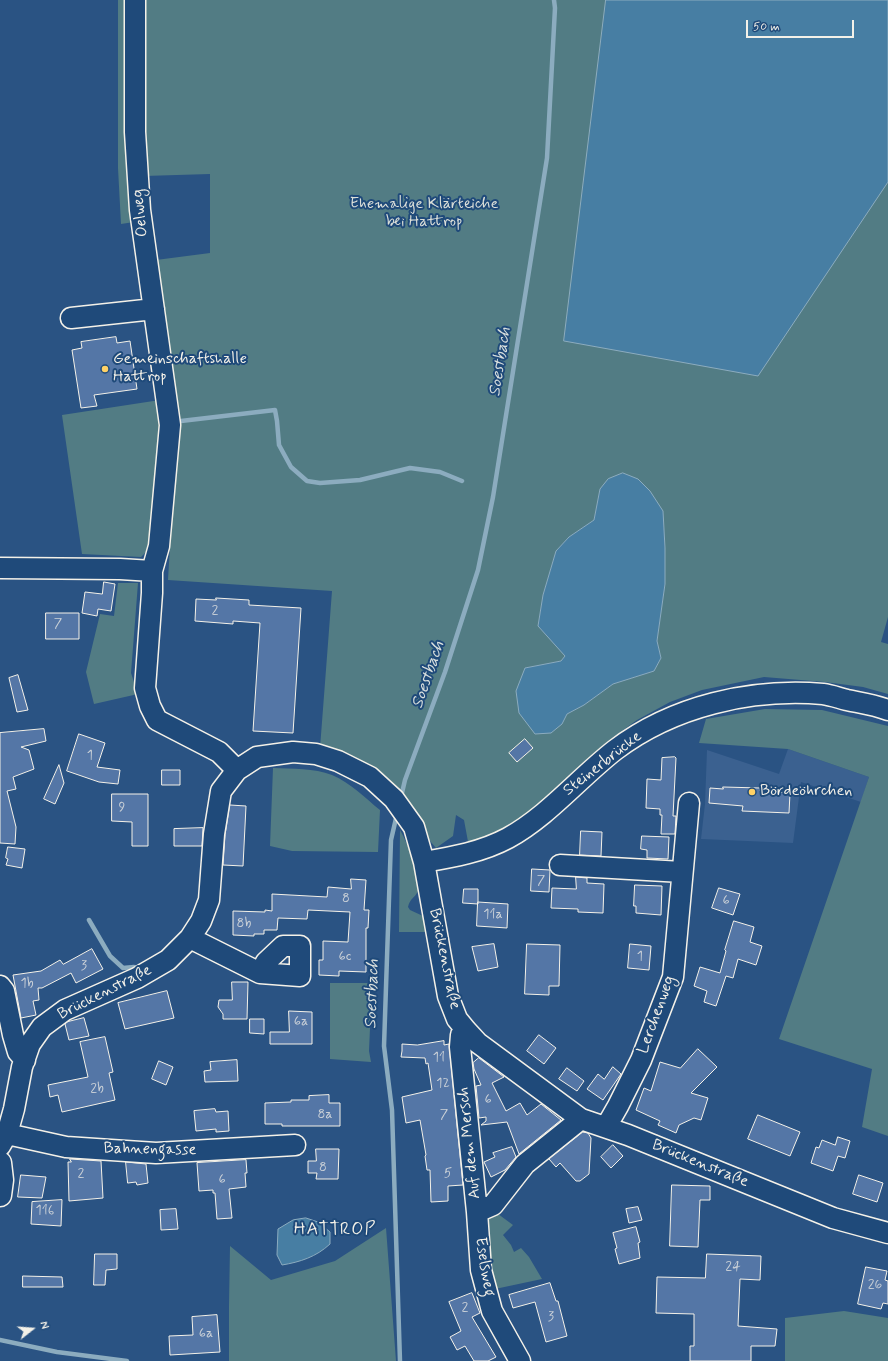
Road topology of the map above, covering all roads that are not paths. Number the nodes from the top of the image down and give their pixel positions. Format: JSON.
{"nodes":[{"id":1,"x":135,"y":0,"type":"edge"},
{"id":2,"x":154,"y":309,"type":"junction"},
{"id":3,"x":71,"y":318,"type":"dead end"},
{"id":4,"x":0,"y":568,"type":"edge"},
{"id":5,"x":152,"y":571,"type":"junction"},
{"id":6,"x":888,"y":710,"type":"edge"},
{"id":7,"x":237,"y":770,"type":"junction"},
{"id":8,"x":689,"y":803,"type":"dead end"},
{"id":9,"x":424,"y":862,"type":"junction"},
{"id":10,"x":560,"y":866,"type":"dead end"},
{"id":11,"x":682,"y":872,"type":"junction"},
{"id":12,"x":190,"y":938,"type":"junction"},
{"id":13,"x":260,"y":973,"type":"dead end"},
{"id":14,"x":0,"y":986,"type":"edge"},
{"id":15,"x":466,"y":1030,"type":"junction"},
{"id":16,"x":25,"y":1060,"type":"junction"},
{"id":17,"x":581,"y":1118,"type":"junction"},
{"id":18,"x":606,"y":1127,"type":"junction"},
{"id":19,"x":3,"y":1140,"type":"edge"},
{"id":20,"x":295,"y":1144,"type":"dead end"},
{"id":21,"x":0,"y":1163,"type":"edge"},
{"id":22,"x":0,"y":1195,"type":"edge"},
{"id":23,"x":477,"y":1212,"type":"junction"},
{"id":24,"x":888,"y":1233,"type":"edge"},
{"id":25,"x":520,"y":1361,"type":"edge"}],
"edges":[{"from":1,"to":2,"type":"street","name":"Oelweg"},
{"from":2,"to":3,"type":"street"},
{"from":2,"to":5,"type":"street","name":"Oelweg"},
{"from":4,"to":5,"type":"street"},
{"from":5,"to":7,"type":"street","name":"Oelweg"},
{"from":6,"to":9,"type":"street","name":"Steinerbrücke"},
{"from":7,"to":9,"type":"street","name":"Brückenstraße"},
{"from":7,"to":12,"type":"street","name":"Brückenstraße"},
{"from":8,"to":11,"type":"street","name":"Lerchenweg"},
{"from":9,"to":15,"type":"street","name":"Brückenstraße"},
{"from":10,"to":11,"type":"street"},
{"from":11,"to":18,"type":"street","name":"Lerchenweg"},
{"from":12,"to":13,"type":"street"},
{"from":12,"to":16,"type":"street","name":"Brückenstraße"},
{"from":14,"to":16,"type":"street"},
{"from":15,"to":17,"type":"street","name":"Brückenstraße"},
{"from":15,"to":23,"type":"street","name":"Auf dem Mersch"},
{"from":16,"to":19,"type":"street","name":"Brückenstraße"},
{"from":17,"to":18,"type":"street","name":"Brückenstraße"},
{"from":17,"to":23,"type":"street","name":"Auf dem Mersch"},
{"from":18,"to":24,"type":"street","name":"Brückenstraße"},
{"from":19,"to":20,"type":"street","name":"Bahnengasse"},
{"from":21,"to":22,"type":"main road"},
{"from":23,"to":25,"type":"street","name":"Eselsweg"}]}
